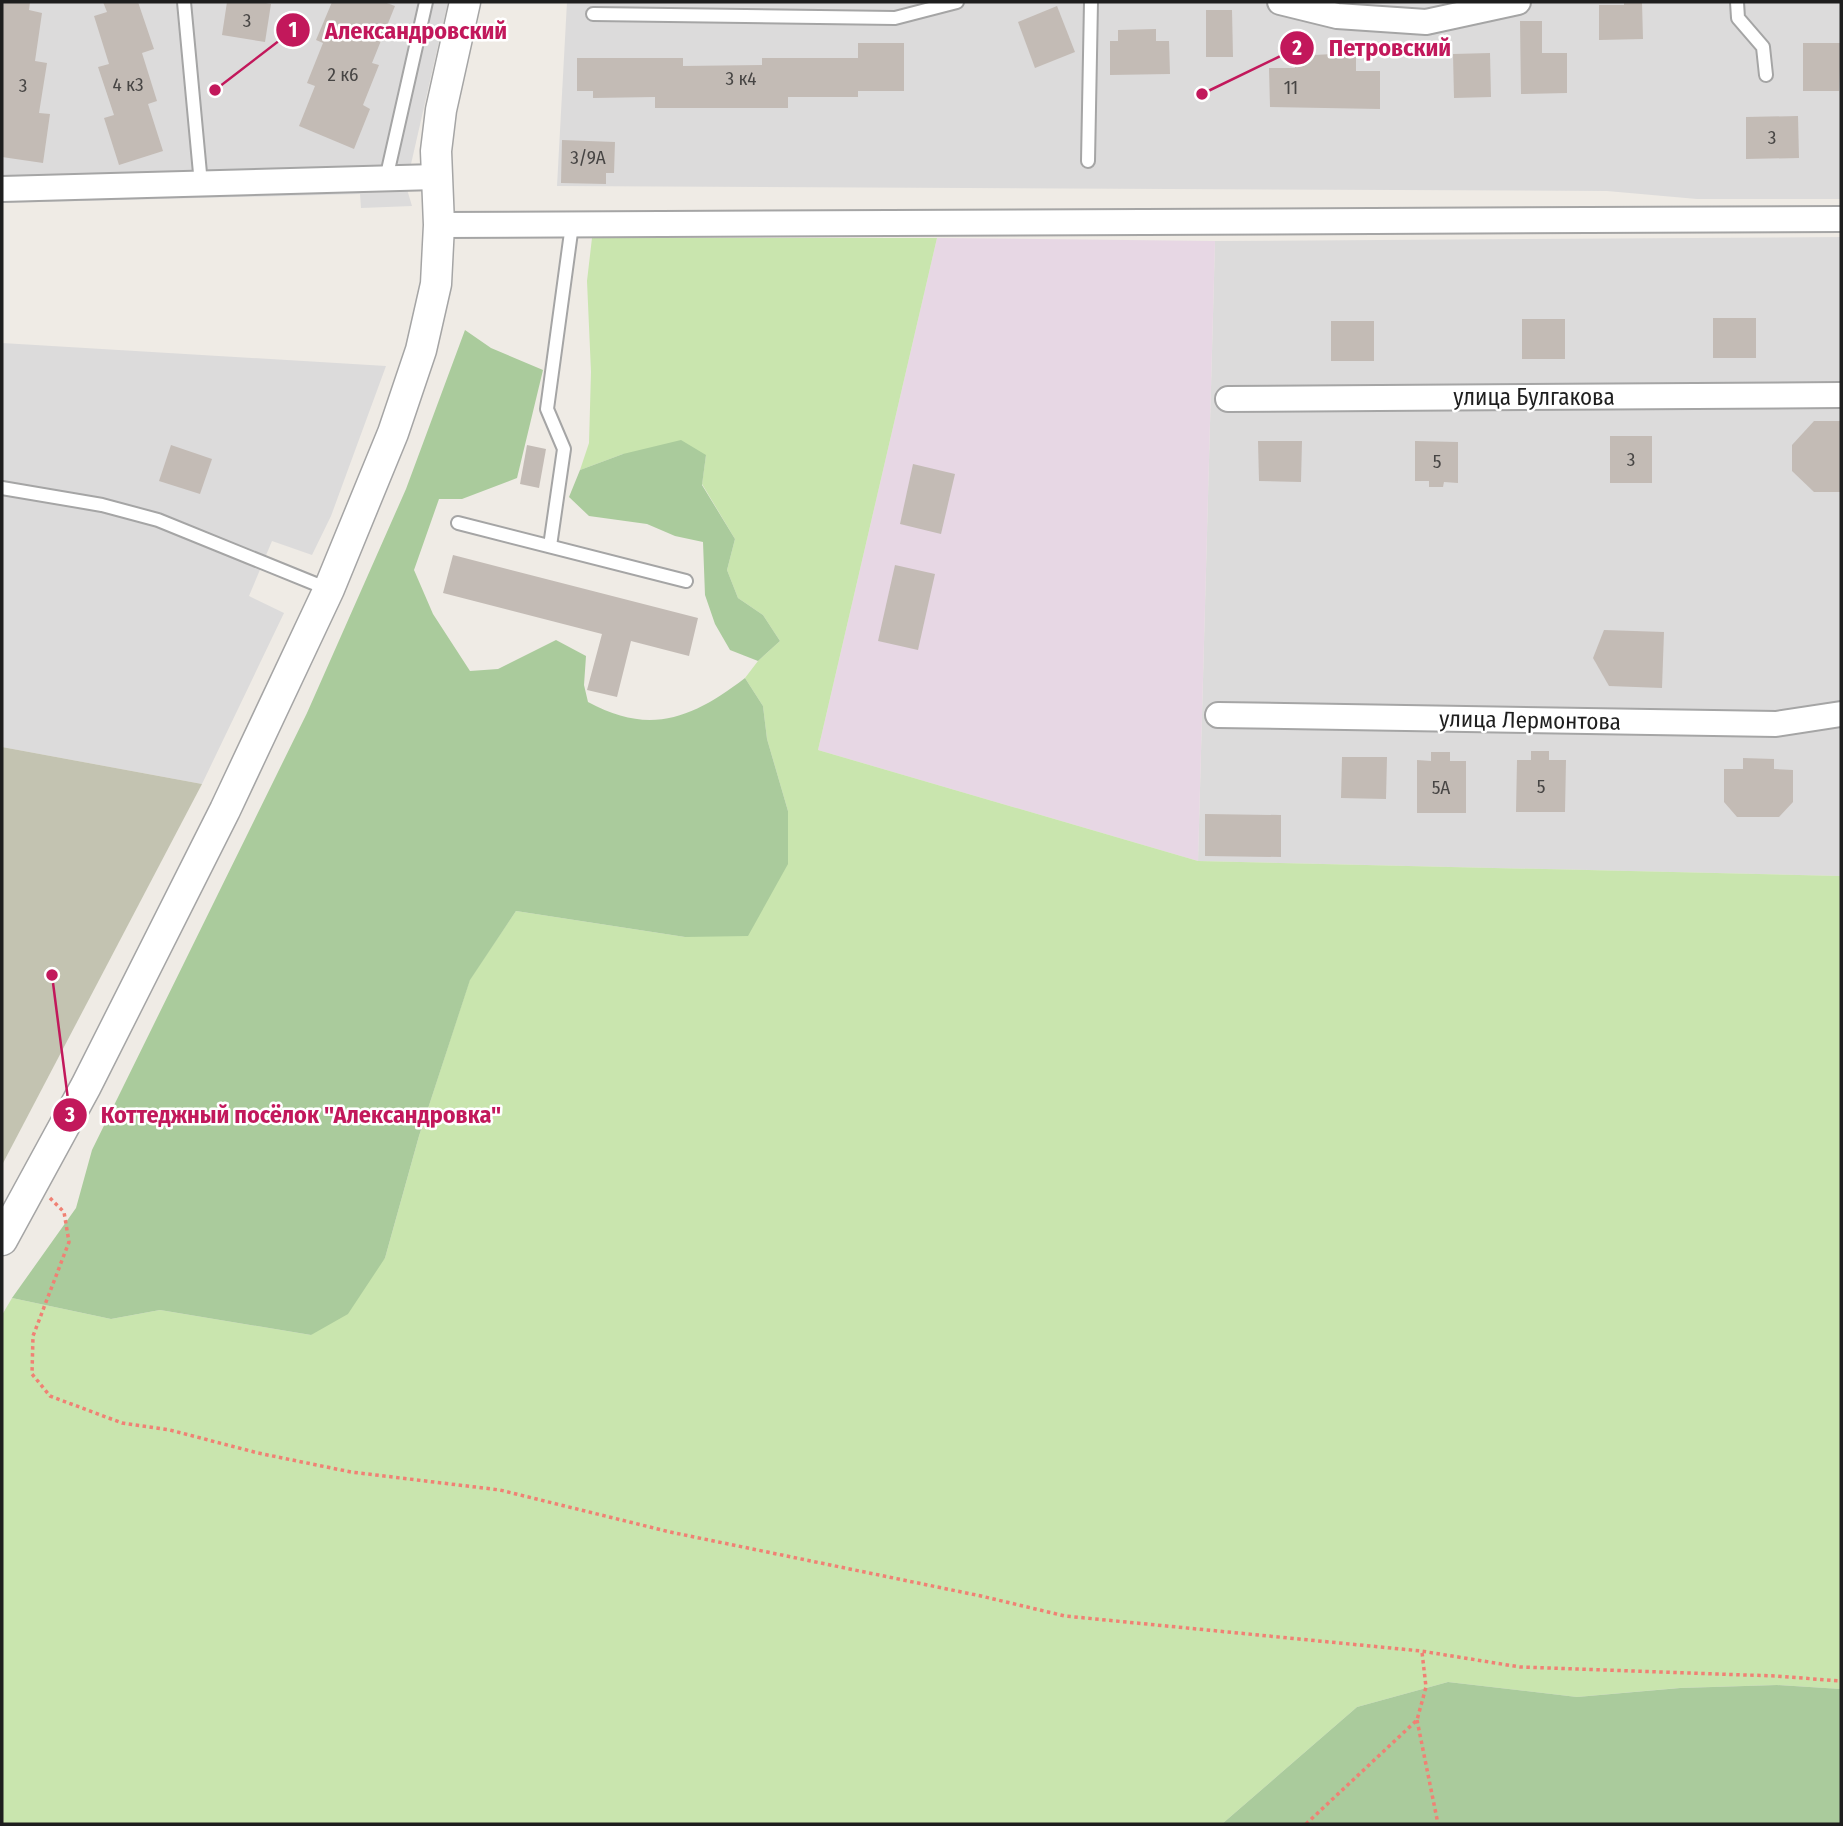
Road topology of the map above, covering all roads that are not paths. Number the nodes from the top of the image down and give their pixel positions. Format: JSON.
{"nodes":[{"id":1,"x":184,"y":2,"type":"edge"},
{"id":2,"x":426,"y":2,"type":"edge"},
{"id":3,"x":466,"y":2,"type":"edge"},
{"id":4,"x":957,"y":2,"type":"edge"},
{"id":5,"x":1091,"y":2,"type":"edge"},
{"id":6,"x":1280,"y":2,"type":"edge"},
{"id":7,"x":1518,"y":2,"type":"edge"},
{"id":8,"x":1737,"y":2,"type":"edge"},
{"id":9,"x":593,"y":14,"type":"dead end"},
{"id":10,"x":1766,"y":75,"type":"dead end"},
{"id":11,"x":1088,"y":161,"type":"dead end"},
{"id":12,"x":436,"y":177,"type":"junction"},
{"id":13,"x":386,"y":179,"type":"junction"},
{"id":14,"x":201,"y":184,"type":"junction"},
{"id":15,"x":2,"y":189,"type":"edge"},
{"id":16,"x":1841,"y":219,"type":"edge"},
{"id":17,"x":439,"y":225,"type":"junction"},
{"id":18,"x":572,"y":225,"type":"junction"},
{"id":19,"x":1841,"y":395,"type":"edge"},
{"id":20,"x":1227,"y":399,"type":"dead end"},
{"id":21,"x":2,"y":488,"type":"edge"},
{"id":22,"x":457,"y":523,"type":"dead end"},
{"id":23,"x":551,"y":546,"type":"junction"},
{"id":24,"x":686,"y":581,"type":"dead end"},
{"id":25,"x":329,"y":589,"type":"junction"},
{"id":26,"x":1841,"y":714,"type":"edge"},
{"id":27,"x":1218,"y":715,"type":"dead end"},
{"id":28,"x":2,"y":1240,"type":"edge"}],
"edges":[{"from":1,"to":14,"type":"lane"},
{"from":2,"to":13,"type":"lane"},
{"from":3,"to":12,"type":"street"},
{"from":4,"to":9,"type":"lane"},
{"from":5,"to":11,"type":"lane"},
{"from":6,"to":7,"type":"street"},
{"from":8,"to":10,"type":"lane"},
{"from":12,"to":13,"type":"street"},
{"from":12,"to":17,"type":"street"},
{"from":13,"to":14,"type":"street"},
{"from":14,"to":15,"type":"street"},
{"from":16,"to":18,"type":"street"},
{"from":17,"to":18,"type":"street"},
{"from":17,"to":25,"type":"street"},
{"from":18,"to":23,"type":"lane"},
{"from":19,"to":20,"type":"street","name":"улица Булгакова"},
{"from":21,"to":25,"type":"lane"},
{"from":22,"to":23,"type":"lane"},
{"from":23,"to":24,"type":"lane"},
{"from":25,"to":28,"type":"street"},
{"from":26,"to":27,"type":"street","name":"улица Лермонтова"}]}
